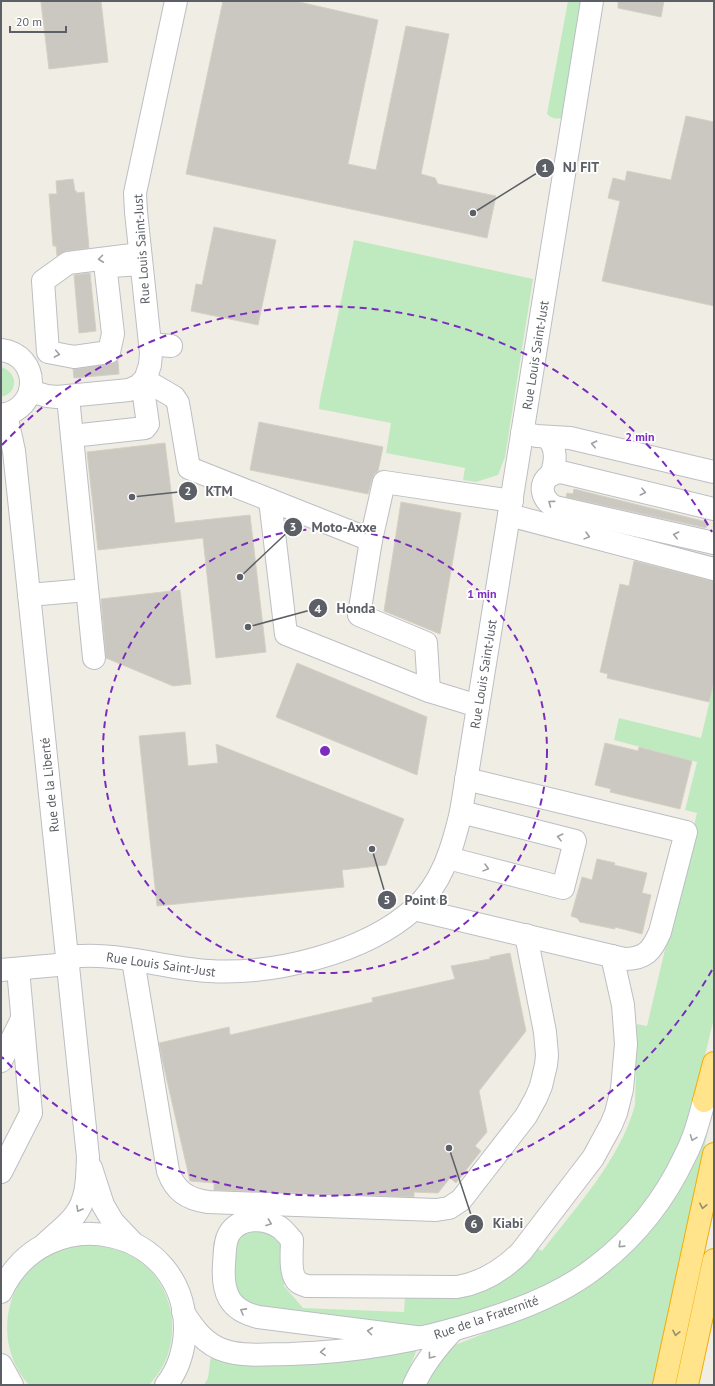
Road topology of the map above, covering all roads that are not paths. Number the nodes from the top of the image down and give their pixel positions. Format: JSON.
{"nodes":[{"id":1,"x":176,"y":1,"type":"edge"},
{"id":2,"x":592,"y":1,"type":"edge"},
{"id":3,"x":141,"y":259,"type":"junction"},
{"id":4,"x":150,"y":344,"type":"junction"},
{"id":5,"x":171,"y":346,"type":"dead end"},
{"id":6,"x":1,"y":350,"type":"edge"},
{"id":7,"x":144,"y":381,"type":"junction"},
{"id":8,"x":30,"y":391,"type":"junction"},
{"id":9,"x":68,"y":397,"type":"junction"},
{"id":10,"x":4,"y":415,"type":"edge"},
{"id":11,"x":522,"y":433,"type":"junction"},
{"id":12,"x":72,"y":436,"type":"junction"},
{"id":13,"x":547,"y":436,"type":"junction"},
{"id":14,"x":714,"y":472,"type":"edge"},
{"id":15,"x":551,"y":474,"type":"junction"},
{"id":16,"x":270,"y":500,"type":"junction"},
{"id":17,"x":510,"y":508,"type":"junction"},
{"id":18,"x":714,"y":509,"type":"edge"},
{"id":19,"x":371,"y":540,"type":"junction"},
{"id":20,"x":714,"y":543,"type":"edge"},
{"id":21,"x":714,"y":568,"type":"edge"},
{"id":22,"x":87,"y":590,"type":"junction"},
{"id":23,"x":29,"y":595,"type":"junction"},
{"id":24,"x":94,"y":658,"type":"dead end"},
{"id":25,"x":429,"y":691,"type":"junction"},
{"id":26,"x":478,"y":706,"type":"junction"},
{"id":27,"x":466,"y":779,"type":"junction"},
{"id":28,"x":460,"y":812,"type":"junction"},
{"id":29,"x":448,"y":858,"type":"junction"},
{"id":30,"x":414,"y":909,"type":"junction"},
{"id":31,"x":526,"y":935,"type":"junction"},
{"id":32,"x":612,"y":956,"type":"junction"},
{"id":33,"x":133,"y":960,"type":"junction"},
{"id":34,"x":68,"y":961,"type":"junction"},
{"id":35,"x":9,"y":969,"type":"edge"},
{"id":36,"x":22,"y":1019,"type":"junction"},
{"id":37,"x":1,"y":1061,"type":"edge"},
{"id":38,"x":714,"y":1062,"type":"edge"},
{"id":39,"x":704,"y":1101,"type":"joint"},
{"id":40,"x":714,"y":1154,"type":"edge"},
{"id":41,"x":88,"y":1157,"type":"junction"},
{"id":42,"x":1,"y":1172,"type":"edge"},
{"id":43,"x":44,"y":1245,"type":"junction"},
{"id":44,"x":136,"y":1245,"type":"junction"},
{"id":45,"x":714,"y":1260,"type":"edge"},
{"id":46,"x":4,"y":1282,"type":"edge"},
{"id":47,"x":183,"y":1312,"type":"junction"},
{"id":48,"x":453,"y":1330,"type":"junction"},
{"id":49,"x":423,"y":1338,"type":"junction"},
{"id":50,"x":1,"y":1365,"type":"edge"},
{"id":51,"x":12,"y":1385,"type":"edge"},
{"id":52,"x":166,"y":1385,"type":"edge"},
{"id":53,"x":414,"y":1385,"type":"edge"},
{"id":54,"x":664,"y":1385,"type":"edge"},
{"id":55,"x":687,"y":1385,"type":"edge"}],
"edges":[{"from":1,"to":3,"type":"street","name":"Rue Louis Saint-Just"},
{"from":2,"to":11,"type":"street","name":"Rue Louis Saint-Just"},
{"from":3,"to":3,"type":"street","one_way":true},
{"from":3,"to":4,"type":"street","name":"Rue Louis Saint-Just"},
{"from":4,"to":5,"type":"street"},
{"from":4,"to":7,"type":"street","name":"Rue Louis Saint-Just"},
{"from":6,"to":8,"type":"street"},
{"from":7,"to":9,"type":"street"},
{"from":7,"to":12,"type":"street"},
{"from":7,"to":16,"type":"street"},
{"from":8,"to":9,"type":"street"},
{"from":8,"to":10,"type":"street"},
{"from":9,"to":12,"type":"street"},
{"from":10,"to":23,"type":"street","name":"Rue de la Liberté"},
{"from":11,"to":13,"type":"street"},
{"from":11,"to":17,"type":"street","name":"Rue Louis Saint-Just"},
{"from":12,"to":22,"type":"street"},
{"from":14,"to":13,"type":"street","one_way":true},
{"from":13,"to":15,"type":"street"},
{"from":15,"to":18,"type":"street","one_way":true},
{"from":20,"to":15,"type":"street","one_way":true},
{"from":16,"to":19,"type":"street"},
{"from":16,"to":25,"type":"street"},
{"from":17,"to":19,"type":"street"},
{"from":17,"to":21,"type":"street","one_way":true},
{"from":17,"to":26,"type":"street","name":"Rue Louis Saint-Just"},
{"from":19,"to":25,"type":"street"},
{"from":22,"to":23,"type":"street"},
{"from":22,"to":24,"type":"street"},
{"from":23,"to":34,"type":"street","name":"Rue de la Liberté"},
{"from":25,"to":26,"type":"street"},
{"from":26,"to":27,"type":"street","name":"Rue Louis Saint-Just"},
{"from":27,"to":28,"type":"street","name":"Rue Louis Saint-Just"},
{"from":27,"to":32,"type":"street"},
{"from":28,"to":29,"type":"street","name":"Rue Louis Saint-Just"},
{"from":29,"to":28,"type":"street","one_way":true},
{"from":29,"to":30,"type":"street","name":"Rue Louis Saint-Just"},
{"from":30,"to":31,"type":"street"},
{"from":30,"to":33,"type":"street","name":"Rue Louis Saint-Just"},
{"from":31,"to":32,"type":"street"},
{"from":31,"to":33,"type":"street"},
{"from":49,"to":32,"type":"street","one_way":true},
{"from":33,"to":34,"type":"street","name":"Rue Louis Saint-Just"},
{"from":34,"to":35,"type":"street","name":"Rue Louis Saint-Just"},
{"from":34,"to":41,"type":"street","name":"Rue de la Liberté"},
{"from":35,"to":36,"type":"street"},
{"from":36,"to":37,"type":"street"},
{"from":36,"to":42,"type":"street"},
{"from":38,"to":39,"type":"highway"},
{"from":39,"to":48,"type":"street","name":"Rue de la Fraternité","one_way":true},
{"from":40,"to":54,"type":"highway","one_way":true},
{"from":41,"to":43,"type":"street","name":"Rue de la Liberté","one_way":true},
{"from":41,"to":44,"type":"street","name":"Rue de la Liberté"},
{"from":43,"to":44,"type":"street"},
{"from":43,"to":46,"type":"street"},
{"from":44,"to":47,"type":"street"},
{"from":45,"to":55,"type":"highway"},
{"from":49,"to":47,"type":"street","name":"Rue de la Fraternité","one_way":true},
{"from":47,"to":52,"type":"street"},
{"from":48,"to":49,"type":"street","name":"Rue de la Fraternité"},
{"from":48,"to":53,"type":"street","one_way":true},
{"from":50,"to":51,"type":"street"}]}
